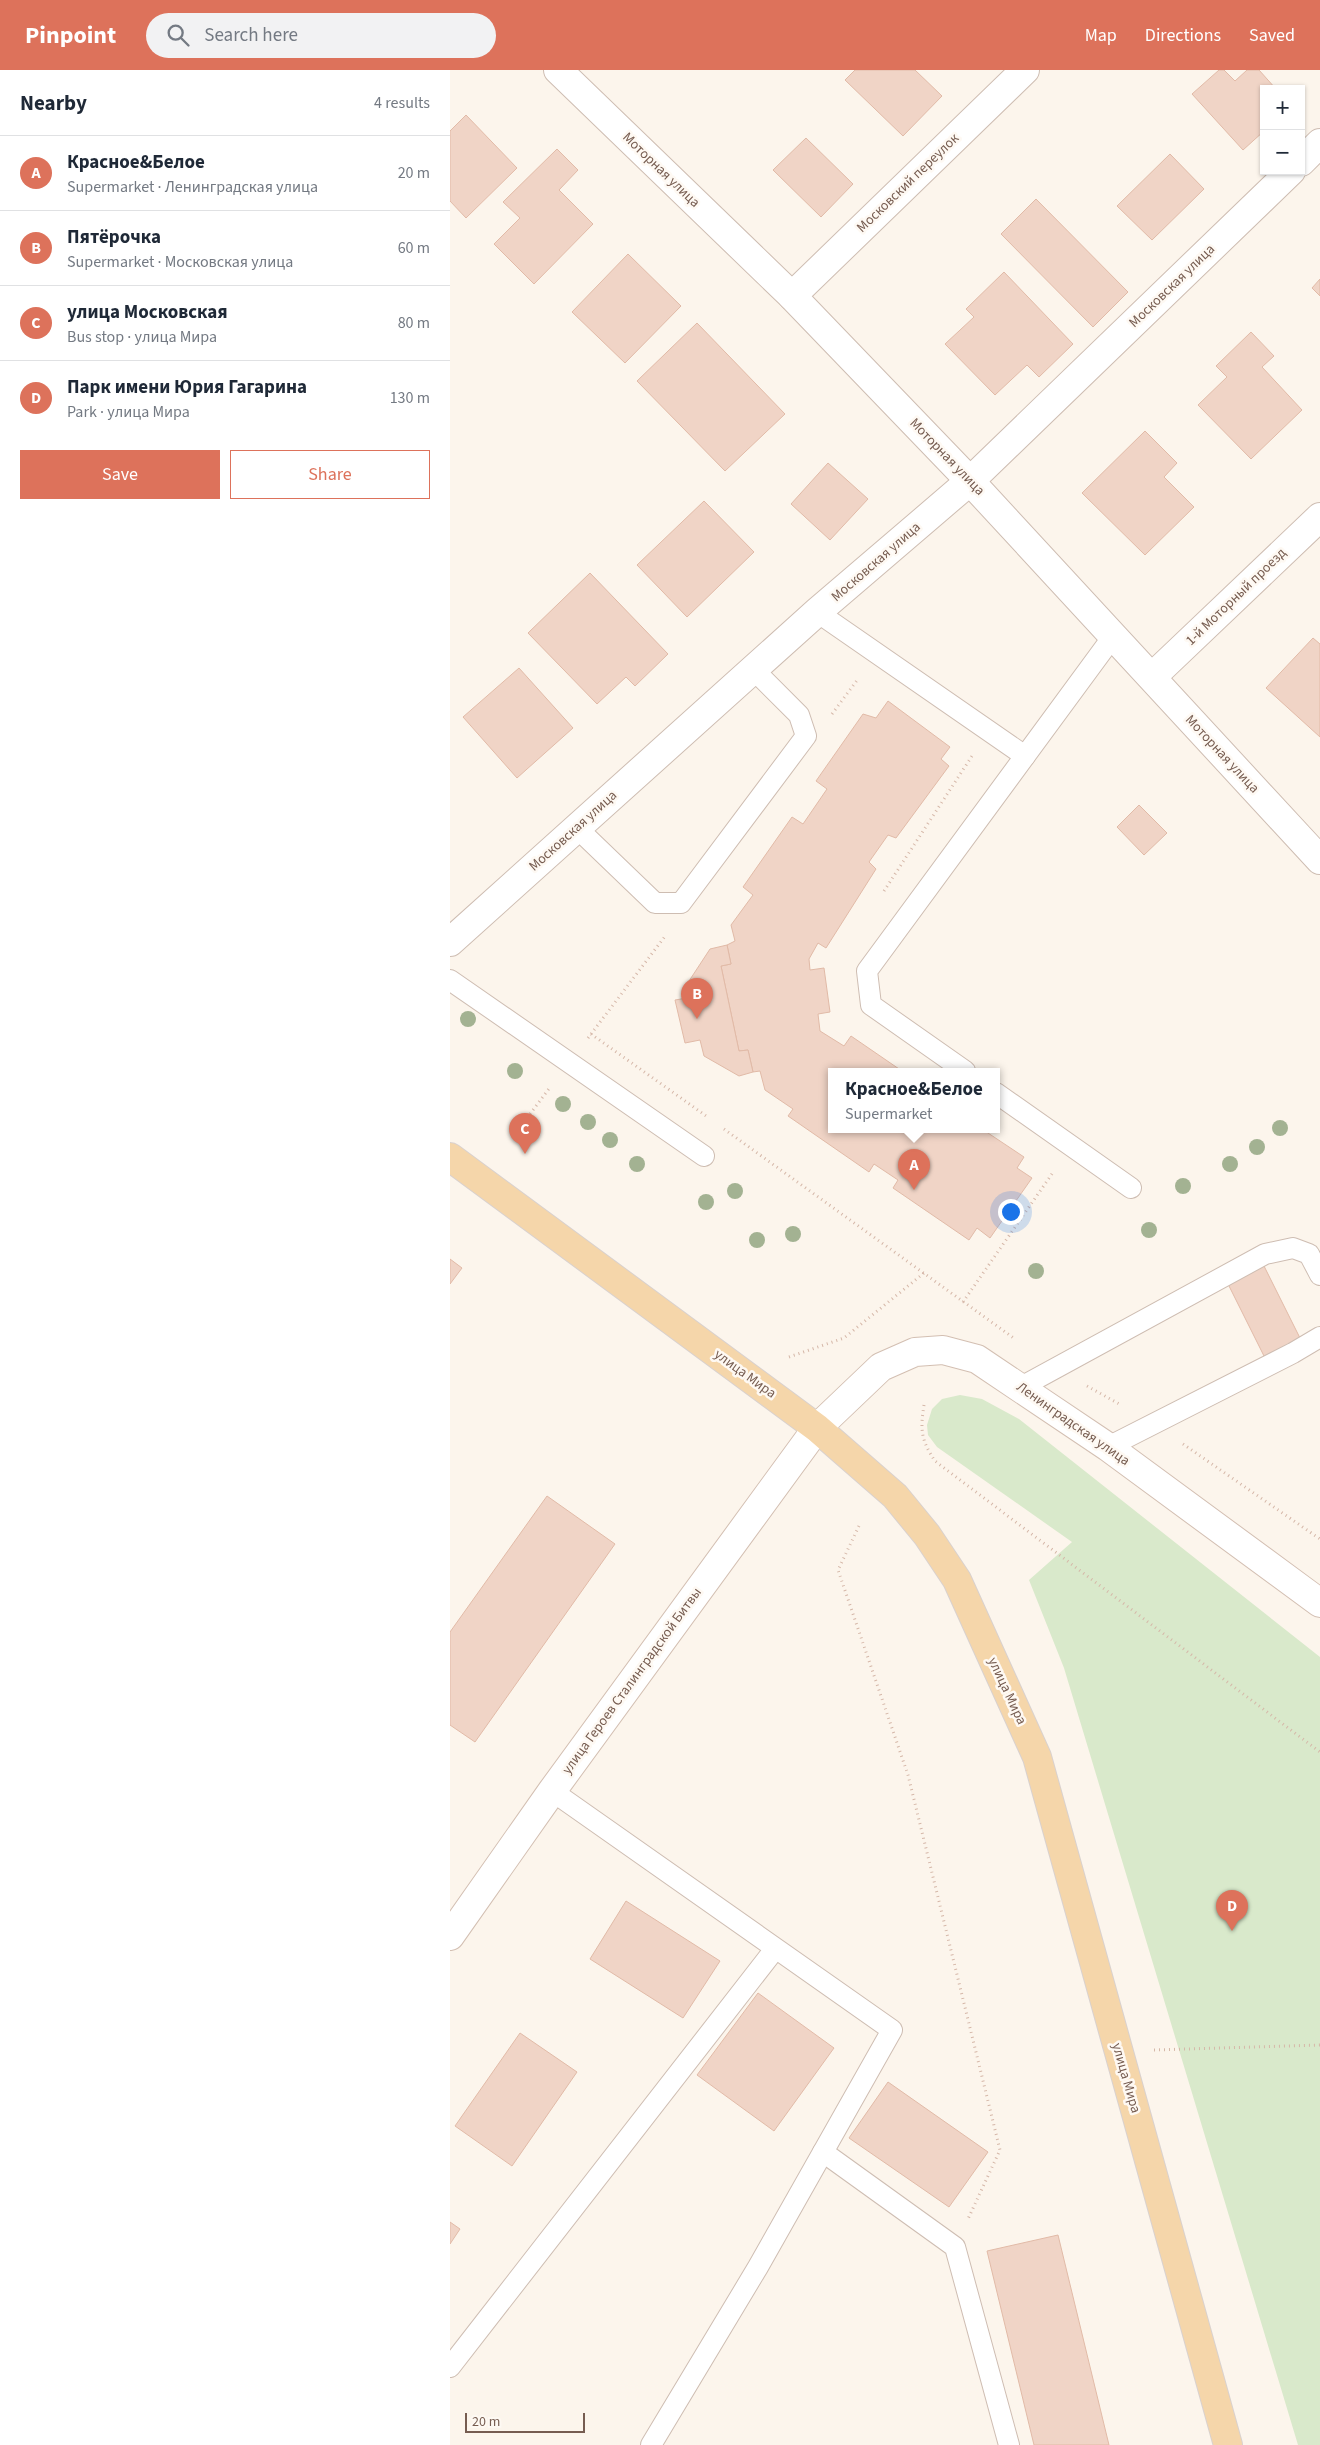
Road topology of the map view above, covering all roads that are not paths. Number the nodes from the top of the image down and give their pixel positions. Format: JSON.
{"nodes":[{"id":1,"x":558,"y":70,"type":"edge"},
{"id":2,"x":1024,"y":70,"type":"edge"},
{"id":3,"x":1320,"y":144,"type":"edge"},
{"id":4,"x":1305,"y":158,"type":"edge"},
{"id":5,"x":1287,"y":175,"type":"edge"},
{"id":6,"x":792,"y":296,"type":"junction"},
{"id":7,"x":970,"y":481,"type":"junction"},
{"id":8,"x":1320,"y":517,"type":"edge"},
{"id":9,"x":817,"y":612,"type":"junction"},
{"id":10,"x":1114,"y":635,"type":"junction"},
{"id":11,"x":753,"y":669,"type":"junction"},
{"id":12,"x":1152,"y":677,"type":"junction"},
{"id":13,"x":1024,"y":756,"type":"junction"},
{"id":14,"x":577,"y":828,"type":"junction"},
{"id":15,"x":1320,"y":860,"type":"edge"},
{"id":16,"x":450,"y":942,"type":"edge"},
{"id":17,"x":450,"y":980,"type":"edge"},
{"id":18,"x":961,"y":1068,"type":"edge"},
{"id":19,"x":1000,"y":1096,"type":"edge"},
{"id":20,"x":704,"y":1156,"type":"dead end"},
{"id":21,"x":450,"y":1157,"type":"edge"},
{"id":22,"x":1131,"y":1188,"type":"dead end"},
{"id":23,"x":1320,"y":1275,"type":"edge"},
{"id":24,"x":1320,"y":1337,"type":"edge"},
{"id":25,"x":1020,"y":1387,"type":"junction"},
{"id":26,"x":817,"y":1428,"type":"junction"},
{"id":27,"x":1108,"y":1448,"type":"junction"},
{"id":28,"x":1320,"y":1603,"type":"edge"},
{"id":29,"x":552,"y":1791,"type":"junction"},
{"id":30,"x":450,"y":1936,"type":"edge"},
{"id":31,"x":775,"y":1949,"type":"junction"},
{"id":32,"x":823,"y":2152,"type":"junction"},
{"id":33,"x":450,"y":2367,"type":"edge"},
{"id":34,"x":652,"y":2445,"type":"edge"},
{"id":35,"x":1009,"y":2445,"type":"edge"},
{"id":36,"x":1228,"y":2445,"type":"edge"}],
"edges":[{"from":1,"to":6,"type":"street","name":"Моторная улица"},
{"from":2,"to":6,"type":"street","name":"Московский переулок"},
{"from":3,"to":4,"type":"street"},
{"from":5,"to":7,"type":"street","name":"Московская улица"},
{"from":6,"to":7,"type":"street","name":"Моторная улица"},
{"from":7,"to":9,"type":"street","name":"Московская улица"},
{"from":7,"to":10,"type":"street","name":"Моторная улица"},
{"from":8,"to":12,"type":"street","name":"1-й Моторный проезд"},
{"from":9,"to":11,"type":"street","name":"Московская улица"},
{"from":9,"to":13,"type":"lane"},
{"from":10,"to":12,"type":"street","name":"Моторная улица"},
{"from":10,"to":13,"type":"lane"},
{"from":11,"to":14,"type":"street","name":"Московская улица"},
{"from":11,"to":14,"type":"lane"},
{"from":12,"to":15,"type":"street","name":"Моторная улица"},
{"from":13,"to":18,"type":"lane"},
{"from":14,"to":16,"type":"street","name":"Московская улица"},
{"from":17,"to":20,"type":"lane"},
{"from":19,"to":22,"type":"lane"},
{"from":21,"to":26,"type":"main road","name":"улица Мира"},
{"from":23,"to":25,"type":"lane"},
{"from":24,"to":27,"type":"lane"},
{"from":25,"to":26,"type":"street","name":"Ленинградская улица"},
{"from":25,"to":27,"type":"street","name":"Ленинградская улица"},
{"from":26,"to":29,"type":"street","name":"улица Героев Сталинградской Битвы"},
{"from":26,"to":36,"type":"main road","name":"улица Мира"},
{"from":27,"to":28,"type":"street","name":"Ленинградская улица"},
{"from":29,"to":30,"type":"street","name":"улица Героев Сталинградской Битвы"},
{"from":29,"to":31,"type":"lane"},
{"from":31,"to":32,"type":"lane"},
{"from":31,"to":33,"type":"lane"},
{"from":32,"to":34,"type":"lane"},
{"from":32,"to":35,"type":"lane"}]}
